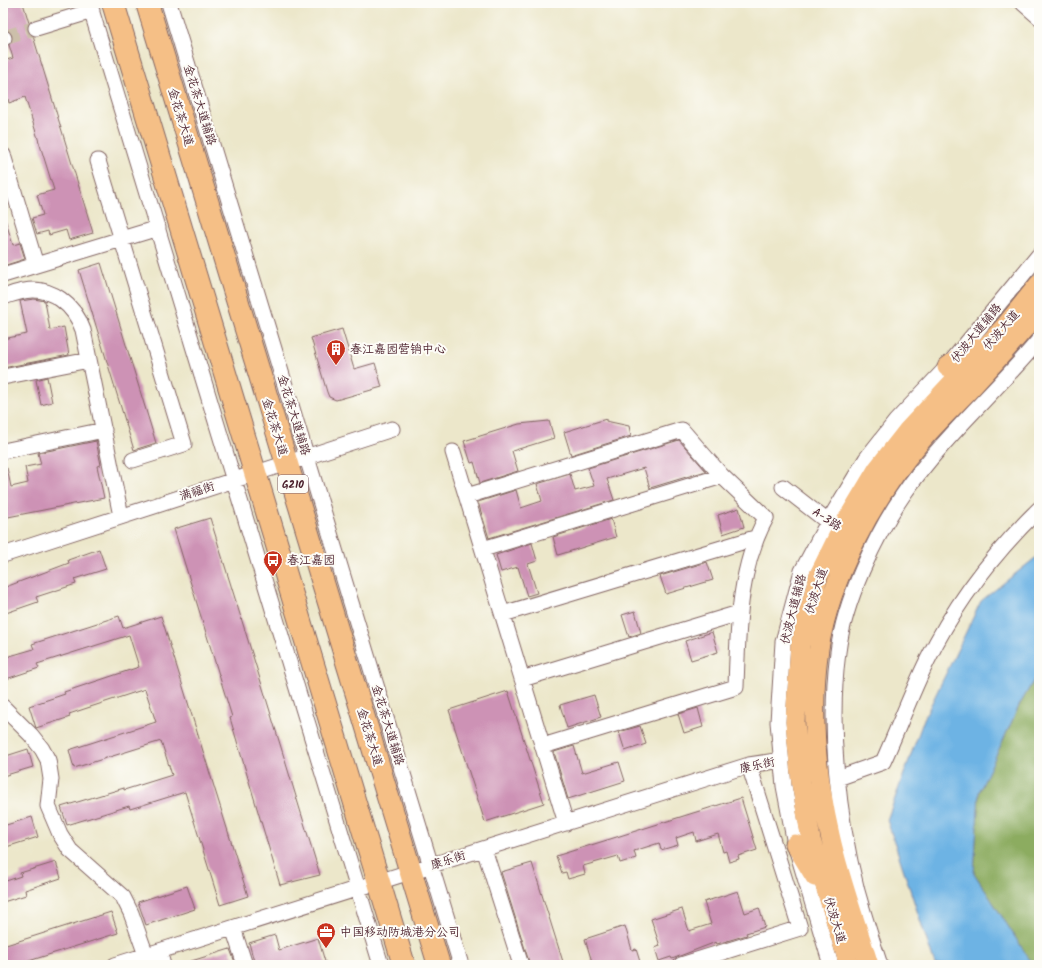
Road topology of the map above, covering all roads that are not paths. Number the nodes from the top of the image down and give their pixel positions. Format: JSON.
{"nodes":[{"id":1,"x":113,"y":3,"type":"edge"},
{"id":2,"x":147,"y":3,"type":"edge"},
{"id":3,"x":169,"y":3,"type":"edge"},
{"id":4,"x":1023,"y":3,"type":"edge"},
{"id":5,"x":91,"y":7,"type":"edge"},
{"id":6,"x":1039,"y":17,"type":"edge"},
{"id":7,"x":36,"y":28,"type":"tunnel mouth"},
{"id":8,"x":3,"y":155,"type":"edge"},
{"id":9,"x":98,"y":161,"type":"dead end"},
{"id":10,"x":158,"y":228,"type":"junction"},
{"id":11,"x":122,"y":239,"type":"junction"},
{"id":12,"x":1039,"y":256,"type":"edge"},
{"id":13,"x":36,"y":265,"type":"junction"},
{"id":14,"x":3,"y":275,"type":"edge"},
{"id":15,"x":1039,"y":284,"type":"edge"},
{"id":16,"x":3,"y":297,"type":"edge"},
{"id":17,"x":1039,"y":311,"type":"edge"},
{"id":18,"x":1005,"y":326,"type":"junction"},
{"id":19,"x":1039,"y":340,"type":"edge"},
{"id":20,"x":89,"y":360,"type":"junction"},
{"id":21,"x":947,"y":367,"type":"junction"},
{"id":22,"x":3,"y":377,"type":"edge"},
{"id":23,"x":392,"y":429,"type":"dead end"},
{"id":24,"x":104,"y":430,"type":"junction"},
{"id":25,"x":3,"y":451,"type":"edge"},
{"id":26,"x":453,"y":452,"type":"dead end"},
{"id":27,"x":296,"y":459,"type":"junction"},
{"id":28,"x":133,"y":460,"type":"dead end"},
{"id":29,"x":255,"y":473,"type":"junction"},
{"id":30,"x":722,"y":476,"type":"junction"},
{"id":31,"x":234,"y":479,"type":"junction"},
{"id":32,"x":783,"y":487,"type":"dead end"},
{"id":33,"x":467,"y":496,"type":"junction"},
{"id":34,"x":1039,"y":509,"type":"edge"},
{"id":35,"x":121,"y":516,"type":"junction"},
{"id":36,"x":842,"y":529,"type":"junction"},
{"id":37,"x":756,"y":538,"type":"junction"},
{"id":38,"x":875,"y":544,"type":"junction"},
{"id":39,"x":483,"y":549,"type":"junction"},
{"id":40,"x":3,"y":555,"type":"edge"},
{"id":41,"x":738,"y":613,"type":"junction"},
{"id":42,"x":503,"y":614,"type":"junction"},
{"id":43,"x":522,"y":679,"type":"junction"},
{"id":44,"x":3,"y":707,"type":"edge"},
{"id":45,"x":543,"y":746,"type":"junction"},
{"id":46,"x":782,"y":760,"type":"junction"},
{"id":47,"x":749,"y":765,"type":"junction"},
{"id":48,"x":838,"y":778,"type":"junction"},
{"id":49,"x":566,"y":823,"type":"junction"},
{"id":50,"x":795,"y":844,"type":"junction"},
{"id":51,"x":484,"y":849,"type":"junction"},
{"id":52,"x":421,"y":869,"type":"junction"},
{"id":53,"x":379,"y":882,"type":"junction"},
{"id":54,"x":358,"y":888,"type":"junction"},
{"id":55,"x":829,"y":899,"type":"junction"},
{"id":56,"x":233,"y":928,"type":"junction"},
{"id":57,"x":156,"y":957,"type":"edge"},
{"id":58,"x":847,"y":961,"type":"edge"},
{"id":59,"x":115,"y":965,"type":"edge"},
{"id":60,"x":245,"y":965,"type":"edge"},
{"id":61,"x":381,"y":965,"type":"edge"},
{"id":62,"x":404,"y":965,"type":"edge"},
{"id":63,"x":439,"y":965,"type":"edge"},
{"id":64,"x":461,"y":965,"type":"edge"},
{"id":65,"x":521,"y":965,"type":"edge"},
{"id":66,"x":681,"y":965,"type":"edge"},
{"id":67,"x":831,"y":965,"type":"edge"},
{"id":68,"x":869,"y":965,"type":"edge"},
{"id":69,"x":880,"y":965,"type":"edge"}],
"edges":[{"from":1,"to":29,"type":"highway","number":"G210"},
{"from":2,"to":27,"type":"highway","name":"金花茶大道","number":"G210"},
{"from":3,"to":27,"type":"street","name":"金花茶大道辅路"},
{"from":4,"to":6,"type":"street"},
{"from":5,"to":7,"type":"street"},
{"from":5,"to":10,"type":"street"},
{"from":8,"to":13,"type":"street"},
{"from":9,"to":11,"type":"street"},
{"from":10,"to":11,"type":"street"},
{"from":10,"to":31,"type":"street"},
{"from":11,"to":13,"type":"street"},
{"from":11,"to":28,"type":"street"},
{"from":12,"to":21,"type":"street","name":"伏波大道辅路"},
{"from":13,"to":14,"type":"street"},
{"from":15,"to":18,"type":"main road","name":"伏波大道"},
{"from":16,"to":20,"type":"street"},
{"from":17,"to":36,"type":"main road","name":"伏波大道"},
{"from":18,"to":21,"type":"main road"},
{"from":18,"to":36,"type":"main road","name":"伏波大道"},
{"from":19,"to":38,"type":"street"},
{"from":20,"to":22,"type":"street"},
{"from":20,"to":24,"type":"street"},
{"from":21,"to":36,"type":"street","name":"伏波大道辅路"},
{"from":23,"to":27,"type":"street","name":"满福街"},
{"from":24,"to":25,"type":"street"},
{"from":24,"to":35,"type":"street"},
{"from":26,"to":33,"type":"street"},
{"from":27,"to":29,"type":"street","name":"满福街"},
{"from":27,"to":52,"type":"highway","name":"金花茶大道","number":"G210"},
{"from":29,"to":31,"type":"street","name":"满福街"},
{"from":29,"to":53,"type":"highway","number":"G210"},
{"from":30,"to":33,"type":"street"},
{"from":30,"to":37,"type":"street"},
{"from":30,"to":39,"type":"street"},
{"from":31,"to":35,"type":"street","name":"满福街"},
{"from":31,"to":54,"type":"street"},
{"from":32,"to":36,"type":"street","name":"A-3路"},
{"from":33,"to":39,"type":"street"},
{"from":34,"to":48,"type":"street"},
{"from":35,"to":40,"type":"street","name":"满福街"},
{"from":36,"to":38,"type":"street","name":"A-3路"},
{"from":36,"to":46,"type":"street","name":"伏波大道辅路"},
{"from":36,"to":55,"type":"main road","name":"伏波大道"},
{"from":36,"to":68,"type":"main road","name":"伏波大道"},
{"from":37,"to":41,"type":"street"},
{"from":37,"to":42,"type":"street"},
{"from":38,"to":48,"type":"street"},
{"from":39,"to":42,"type":"street"},
{"from":41,"to":43,"type":"street"},
{"from":41,"to":45,"type":"street"},
{"from":42,"to":43,"type":"street"},
{"from":43,"to":45,"type":"street"},
{"from":44,"to":57,"type":"street"},
{"from":45,"to":49,"type":"street"},
{"from":46,"to":47,"type":"street","name":"康乐街"},
{"from":46,"to":50,"type":"street","name":"伏波大道辅路"},
{"from":47,"to":49,"type":"street","name":"康乐街"},
{"from":47,"to":66,"type":"street"},
{"from":48,"to":69,"type":"street"},
{"from":49,"to":51,"type":"street","name":"康乐街"},
{"from":50,"to":55,"type":"main road"},
{"from":50,"to":67,"type":"street","name":"伏波大道辅路"},
{"from":51,"to":52,"type":"street","name":"康乐街"},
{"from":51,"to":65,"type":"street"},
{"from":52,"to":53,"type":"street","name":"康乐街"},
{"from":52,"to":63,"type":"highway","name":"金花茶大道","number":"G210"},
{"from":52,"to":64,"type":"street"},
{"from":53,"to":54,"type":"street","name":"康乐街"},
{"from":53,"to":62,"type":"highway","number":"G210"},
{"from":54,"to":56,"type":"street","name":"康乐街"},
{"from":54,"to":61,"type":"street"},
{"from":55,"to":58,"type":"main road","name":"伏波大道"},
{"from":56,"to":57,"type":"street","name":"康乐街"},
{"from":56,"to":60,"type":"street"},
{"from":57,"to":59,"type":"street","name":"康乐街"}]}
